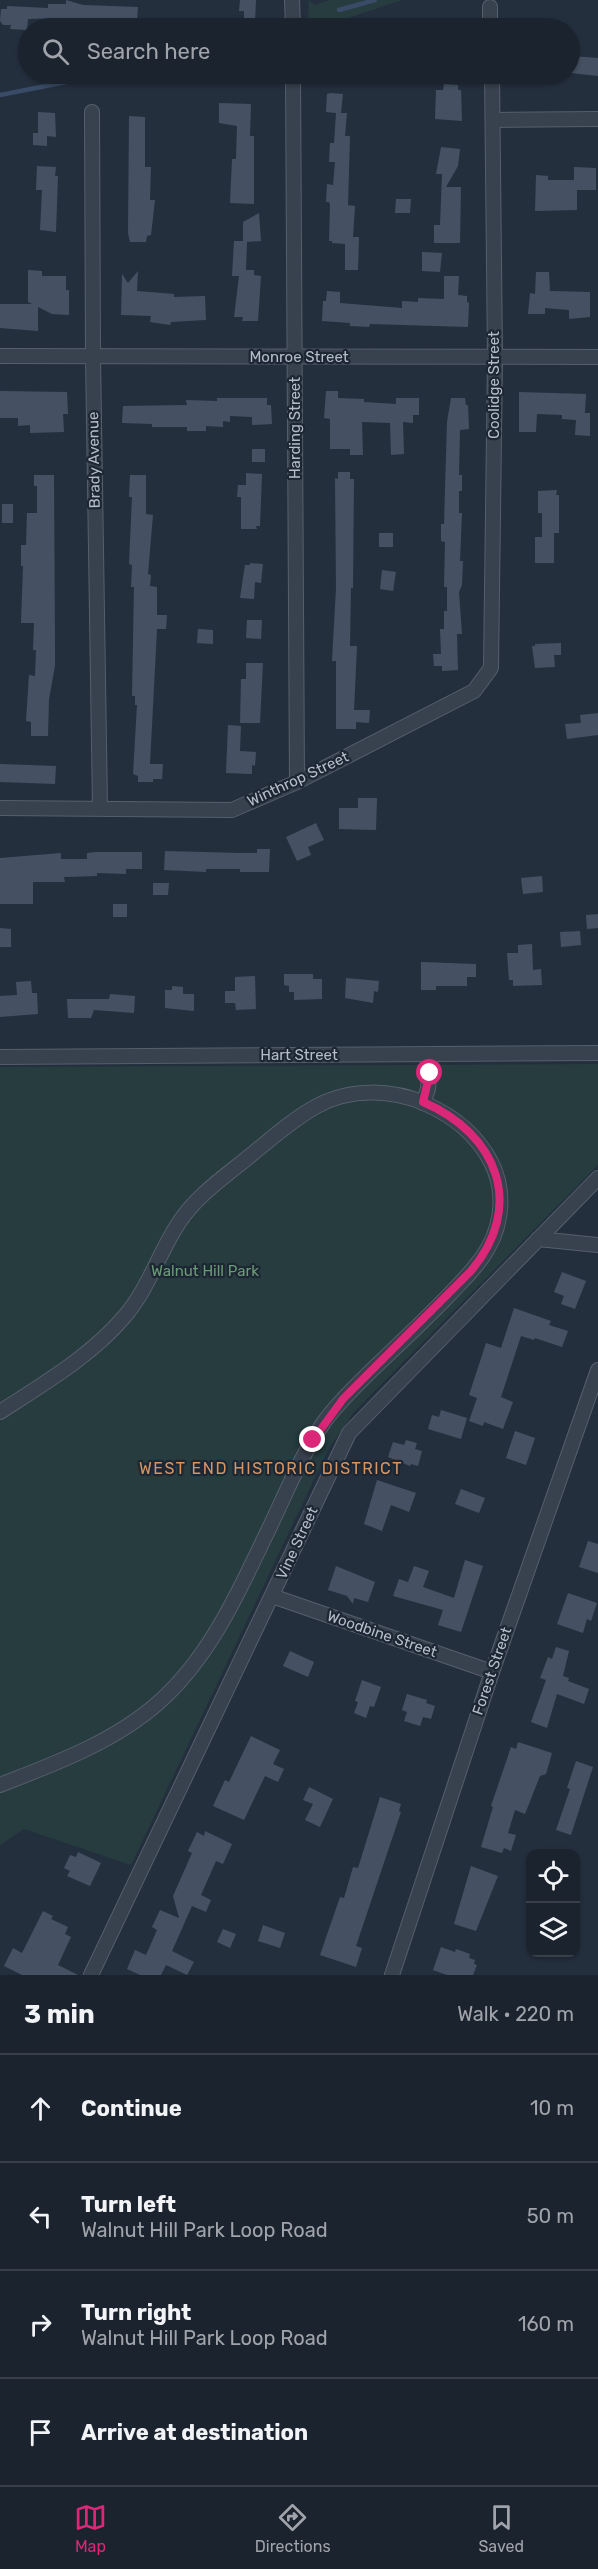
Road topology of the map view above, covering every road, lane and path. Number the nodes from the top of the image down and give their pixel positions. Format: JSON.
{"nodes":[{"id":1,"x":292,"y":0,"type":"edge"},
{"id":2,"x":490,"y":7,"type":"dead end"},
{"id":3,"x":293,"y":18,"type":"edge"},
{"id":4,"x":490,"y":18,"type":"edge"},
{"id":5,"x":293,"y":84,"type":"edge"},
{"id":6,"x":492,"y":84,"type":"edge"},
{"id":7,"x":92,"y":112,"type":"dead end"},
{"id":8,"x":598,"y":119,"type":"edge"},
{"id":9,"x":493,"y":120,"type":"junction"},
{"id":10,"x":0,"y":356,"type":"edge"},
{"id":11,"x":93,"y":356,"type":"junction"},
{"id":12,"x":294,"y":357,"type":"junction"},
{"id":13,"x":598,"y":357,"type":"edge"},
{"id":14,"x":495,"y":358,"type":"junction"},
{"id":15,"x":474,"y":691,"type":"joint"},
{"id":16,"x":297,"y":782,"type":"junction"},
{"id":17,"x":0,"y":808,"type":"edge"},
{"id":18,"x":100,"y":808,"type":"junction"},
{"id":19,"x":598,"y":1053,"type":"edge"},
{"id":20,"x":431,"y":1054,"type":"junction"},
{"id":21,"x":0,"y":1057,"type":"edge"},
{"id":22,"x":423,"y":1102,"type":"junction"},
{"id":23,"x":598,"y":1178,"type":"edge"},
{"id":24,"x":538,"y":1239,"type":"junction"},
{"id":25,"x":598,"y":1245,"type":"edge"},
{"id":26,"x":598,"y":1370,"type":"edge"},
{"id":27,"x":0,"y":1412,"type":"edge"},
{"id":28,"x":272,"y":1596,"type":"junction"},
{"id":29,"x":492,"y":1672,"type":"junction"},
{"id":30,"x":0,"y":1785,"type":"edge"},
{"id":31,"x":91,"y":1975,"type":"edge"},
{"id":32,"x":392,"y":1975,"type":"edge"}],
"edges":[{"from":1,"to":3,"type":"street"},
{"from":2,"to":4,"type":"street"},
{"from":5,"to":12,"type":"street","name":"Harding Street"},
{"from":6,"to":9,"type":"street","name":"Coolidge Street"},
{"from":7,"to":11,"type":"street","name":"Brady Avenue"},
{"from":8,"to":9,"type":"street"},
{"from":9,"to":14,"type":"street","name":"Coolidge Street"},
{"from":10,"to":11,"type":"street","name":"Monroe Street"},
{"from":11,"to":12,"type":"street","name":"Monroe Street"},
{"from":11,"to":18,"type":"street","name":"Brady Avenue"},
{"from":12,"to":14,"type":"street","name":"Monroe Street"},
{"from":12,"to":16,"type":"street","name":"Harding Street"},
{"from":13,"to":14,"type":"street","name":"Monroe Street"},
{"from":14,"to":15,"type":"street","name":"Coolidge Street"},
{"from":15,"to":16,"type":"street","name":"Winthrop Street"},
{"from":16,"to":18,"type":"street","name":"Winthrop Street"},
{"from":17,"to":18,"type":"street","name":"Winthrop Street"},
{"from":19,"to":20,"type":"street","name":"Hart Street"},
{"from":20,"to":21,"type":"street","name":"Hart Street"},
{"from":20,"to":22,"type":"street"},
{"from":22,"to":27,"type":"street"},
{"from":22,"to":30,"type":"street"},
{"from":23,"to":24,"type":"street","name":"Vine Street"},
{"from":24,"to":25,"type":"street"},
{"from":24,"to":28,"type":"street","name":"Vine Street"},
{"from":26,"to":29,"type":"street","name":"Forest Street"},
{"from":28,"to":29,"type":"street","name":"Woodbine Street"},
{"from":28,"to":31,"type":"street","name":"Vine Street"},
{"from":29,"to":32,"type":"street","name":"Forest Street"}]}
